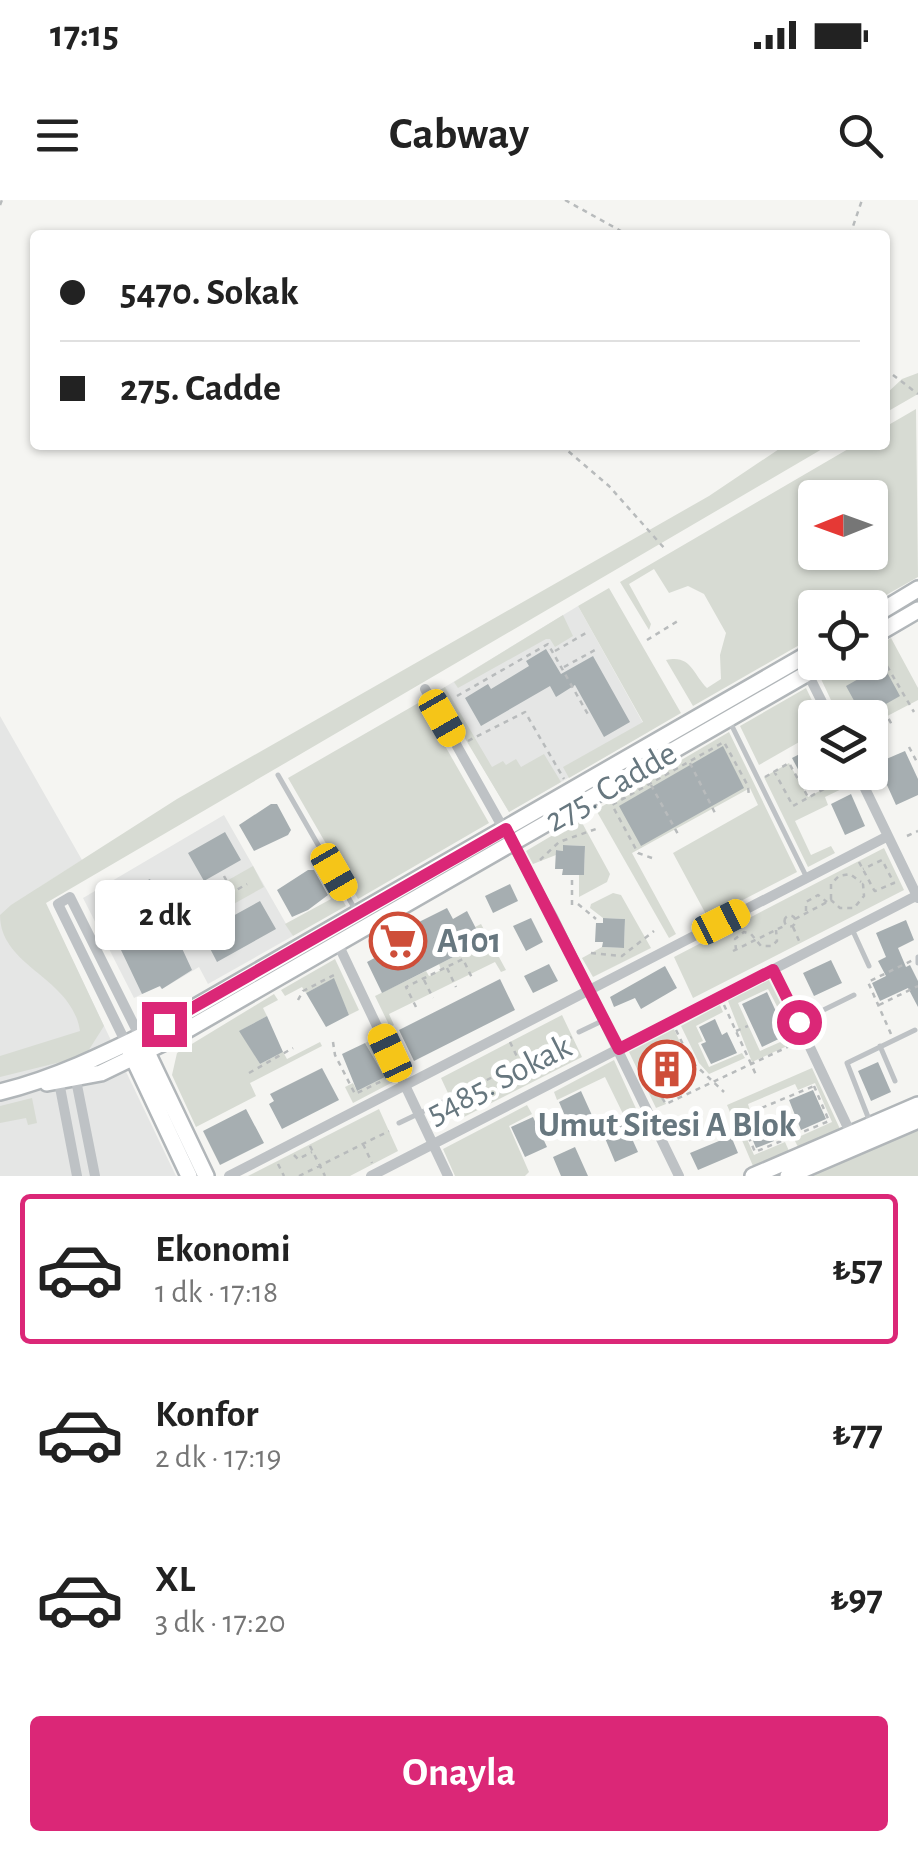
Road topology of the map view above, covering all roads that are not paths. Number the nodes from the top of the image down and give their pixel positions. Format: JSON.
{"nodes":[{"id":1,"x":918,"y":590,"type":"edge"},
{"id":2,"x":888,"y":608,"type":"edge"},
{"id":3,"x":918,"y":610,"type":"edge"},
{"id":4,"x":888,"y":628,"type":"edge"},
{"id":5,"x":798,"y":660,"type":"edge"},
{"id":6,"x":798,"y":680,"type":"edge"},
{"id":7,"x":425,"y":689,"type":"dead end"},
{"id":8,"x":729,"y":719,"type":"junction"},
{"id":9,"x":278,"y":775,"type":"dead end"},
{"id":10,"x":866,"y":790,"type":"edge"},
{"id":11,"x":510,"y":836,"type":"junction"},
{"id":12,"x":888,"y":836,"type":"junction"},
{"id":13,"x":807,"y":878,"type":"junction"},
{"id":14,"x":918,"y":896,"type":"edge"},
{"id":15,"x":358,"y":914,"type":"junction"},
{"id":16,"x":852,"y":929,"type":"junction"},
{"id":17,"x":338,"y":944,"type":"junction"},
{"id":18,"x":869,"y":966,"type":"dead end"},
{"id":19,"x":773,"y":970,"type":"junction"},
{"id":20,"x":590,"y":990,"type":"junction"},
{"id":21,"x":854,"y":996,"type":"dead end"},
{"id":22,"x":604,"y":1020,"type":"junction"},
{"id":23,"x":799,"y":1022,"type":"junction"},
{"id":24,"x":916,"y":1030,"type":"dead end"},
{"id":25,"x":579,"y":1032,"type":"dead end"},
{"id":26,"x":880,"y":1046,"type":"junction"},
{"id":27,"x":137,"y":1048,"type":"junction"},
{"id":28,"x":619,"y":1049,"type":"junction"},
{"id":29,"x":76,"y":1080,"type":"junction"},
{"id":30,"x":895,"y":1081,"type":"dead end"},
{"id":31,"x":59,"y":1082,"type":"junction"},
{"id":32,"x":28,"y":1085,"type":"junction"},
{"id":33,"x":405,"y":1085,"type":"junction"},
{"id":34,"x":0,"y":1092,"type":"edge"},
{"id":35,"x":442,"y":1102,"type":"dead end"},
{"id":36,"x":918,"y":1105,"type":"edge"},
{"id":37,"x":418,"y":1114,"type":"junction"},
{"id":38,"x":918,"y":1120,"type":"edge"},
{"id":39,"x":399,"y":1123,"type":"dead end"},
{"id":40,"x":872,"y":1125,"type":"junction"},
{"id":41,"x":851,"y":1134,"type":"junction"},
{"id":42,"x":433,"y":1144,"type":"junction"},
{"id":43,"x":372,"y":1170,"type":"edge"},
{"id":44,"x":77,"y":1176,"type":"edge"},
{"id":45,"x":95,"y":1176,"type":"edge"},
{"id":46,"x":189,"y":1176,"type":"edge"},
{"id":47,"x":206,"y":1176,"type":"edge"},
{"id":48,"x":228,"y":1176,"type":"edge"},
{"id":49,"x":448,"y":1176,"type":"edge"},
{"id":50,"x":679,"y":1176,"type":"edge"},
{"id":51,"x":753,"y":1176,"type":"edge"},
{"id":52,"x":788,"y":1176,"type":"edge"}],
"edges":[{"from":1,"to":2,"type":"street"},
{"from":3,"to":4,"type":"street"},
{"from":5,"to":11,"type":"street","name":"275. Cadde"},
{"from":6,"to":8,"type":"street","name":"275. Cadde"},
{"from":7,"to":11,"type":"street"},
{"from":8,"to":11,"type":"street","name":"275. Cadde"},
{"from":8,"to":13,"type":"lane"},
{"from":9,"to":15,"type":"lane"},
{"from":10,"to":12,"type":"street"},
{"from":11,"to":15,"type":"street","name":"275. Cadde"},
{"from":11,"to":17,"type":"street","name":"275. Cadde"},
{"from":11,"to":20,"type":"street"},
{"from":12,"to":13,"type":"street"},
{"from":12,"to":14,"type":"street"},
{"from":13,"to":20,"type":"street"},
{"from":14,"to":16,"type":"street","name":"5485. Sokak"},
{"from":15,"to":27,"type":"street","name":"275. Cadde"},
{"from":16,"to":18,"type":"lane"},
{"from":16,"to":19,"type":"street","name":"5485. Sokak"},
{"from":17,"to":27,"type":"street","name":"275. Cadde"},
{"from":17,"to":33,"type":"street"},
{"from":19,"to":23,"type":"street"},
{"from":19,"to":28,"type":"street","name":"5485. Sokak"},
{"from":20,"to":22,"type":"street"},
{"from":20,"to":33,"type":"street"},
{"from":21,"to":23,"type":"lane"},
{"from":22,"to":25,"type":"lane"},
{"from":22,"to":28,"type":"street"},
{"from":23,"to":41,"type":"street"},
{"from":24,"to":26,"type":"lane"},
{"from":26,"to":30,"type":"lane"},
{"from":26,"to":40,"type":"lane"},
{"from":27,"to":27,"type":"street"},
{"from":27,"to":29,"type":"street"},
{"from":27,"to":32,"type":"street"},
{"from":27,"to":46,"type":"street"},
{"from":27,"to":47,"type":"street"},
{"from":28,"to":42,"type":"street","name":"5485. Sokak"},
{"from":28,"to":50,"type":"street"},
{"from":29,"to":31,"type":"street"},
{"from":29,"to":45,"type":"street"},
{"from":31,"to":32,"type":"street"},
{"from":31,"to":44,"type":"street"},
{"from":32,"to":34,"type":"street"},
{"from":33,"to":37,"type":"street"},
{"from":33,"to":48,"type":"street"},
{"from":35,"to":37,"type":"lane"},
{"from":36,"to":40,"type":"street"},
{"from":37,"to":39,"type":"lane"},
{"from":37,"to":42,"type":"street"},
{"from":38,"to":52,"type":"street"},
{"from":40,"to":41,"type":"street"},
{"from":41,"to":51,"type":"street"},
{"from":42,"to":43,"type":"street","name":"5485. Sokak"},
{"from":42,"to":49,"type":"street"}]}
